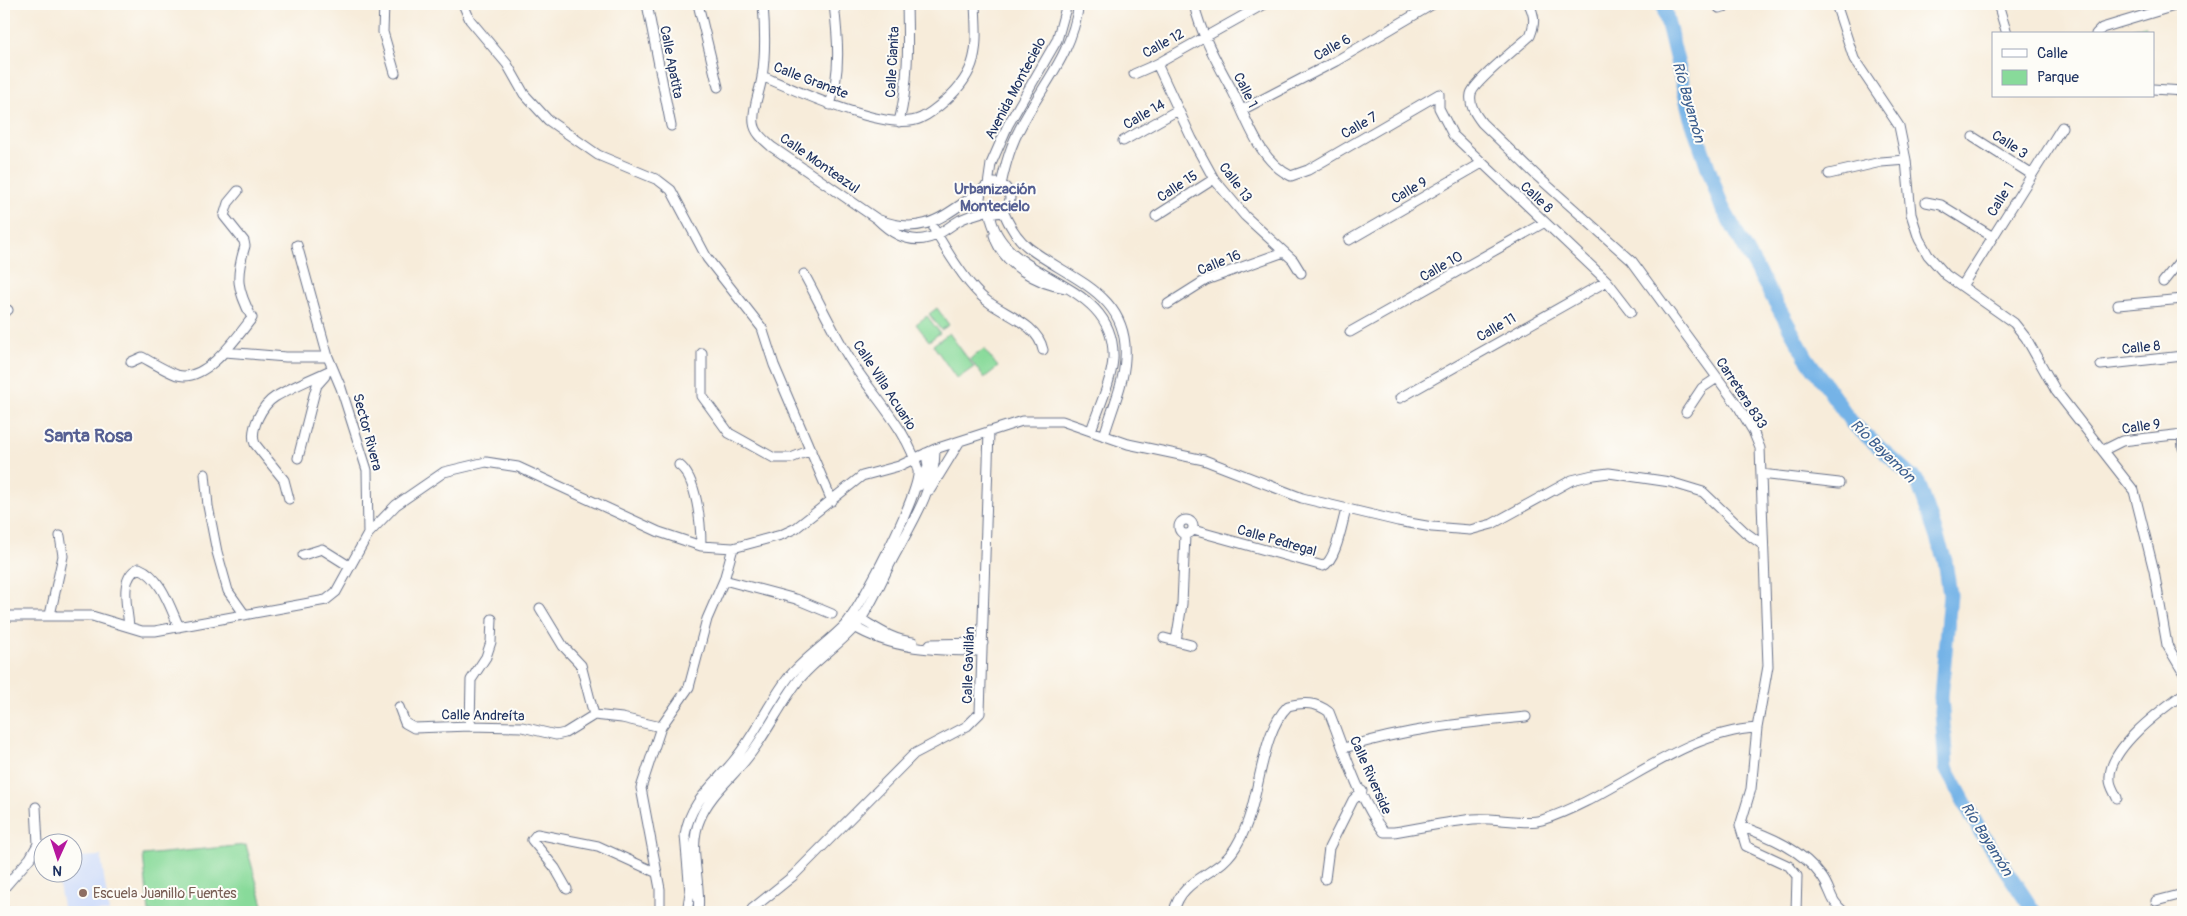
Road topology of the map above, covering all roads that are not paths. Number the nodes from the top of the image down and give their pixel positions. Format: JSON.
{"nodes":[{"id":1,"x":384,"y":4,"type":"edge"},
{"id":2,"x":463,"y":4,"type":"edge"},
{"id":3,"x":647,"y":4,"type":"edge"},
{"id":4,"x":698,"y":4,"type":"edge"},
{"id":5,"x":763,"y":4,"type":"edge"},
{"id":6,"x":834,"y":4,"type":"edge"},
{"id":7,"x":907,"y":4,"type":"edge"},
{"id":8,"x":975,"y":4,"type":"edge"},
{"id":9,"x":1067,"y":4,"type":"edge"},
{"id":10,"x":1079,"y":4,"type":"edge"},
{"id":11,"x":1194,"y":4,"type":"edge"},
{"id":12,"x":1264,"y":4,"type":"edge"},
{"id":13,"x":1433,"y":4,"type":"edge"},
{"id":14,"x":1529,"y":4,"type":"edge"},
{"id":15,"x":1736,"y":4,"type":"edge"},
{"id":16,"x":1836,"y":4,"type":"edge"},
{"id":17,"x":1998,"y":4,"type":"edge"},
{"id":18,"x":2181,"y":4,"type":"edge"},
{"id":19,"x":1719,"y":8,"type":"dead end"},
{"id":20,"x":2006,"y":32,"type":"edge"},
{"id":21,"x":2098,"y":32,"type":"edge"},
{"id":22,"x":1205,"y":36,"type":"junction"},
{"id":23,"x":1157,"y":64,"type":"junction"},
{"id":24,"x":395,"y":73,"type":"dead end"},
{"id":25,"x":1134,"y":74,"type":"dead end"},
{"id":26,"x":762,"y":76,"type":"junction"},
{"id":27,"x":718,"y":87,"type":"dead end"},
{"id":28,"x":2154,"y":90,"type":"edge"},
{"id":29,"x":2183,"y":91,"type":"edge"},
{"id":30,"x":1439,"y":94,"type":"joint"},
{"id":31,"x":830,"y":105,"type":"junction"},
{"id":32,"x":1178,"y":110,"type":"junction"},
{"id":33,"x":1242,"y":110,"type":"junction"},
{"id":34,"x":899,"y":122,"type":"junction"},
{"id":35,"x":671,"y":126,"type":"dead end"},
{"id":36,"x":2062,"y":127,"type":"dead end"},
{"id":37,"x":1973,"y":136,"type":"dead end"},
{"id":38,"x":1123,"y":141,"type":"dead end"},
{"id":39,"x":1906,"y":160,"type":"junction"},
{"id":40,"x":1482,"y":163,"type":"junction"},
{"id":41,"x":1829,"y":174,"type":"dead end"},
{"id":42,"x":2031,"y":174,"type":"junction"},
{"id":43,"x":1291,"y":176,"type":"joint"},
{"id":44,"x":1214,"y":179,"type":"junction"},
{"id":45,"x":1002,"y":185,"type":"junction"},
{"id":46,"x":985,"y":188,"type":"junction"},
{"id":47,"x":238,"y":191,"type":"dead end"},
{"id":48,"x":1926,"y":202,"type":"dead end"},
{"id":49,"x":1003,"y":211,"type":"junction"},
{"id":50,"x":988,"y":212,"type":"junction"},
{"id":51,"x":1156,"y":216,"type":"dead end"},
{"id":52,"x":878,"y":219,"type":"junction"},
{"id":53,"x":1545,"y":222,"type":"junction"},
{"id":54,"x":930,"y":223,"type":"junction"},
{"id":55,"x":937,"y":234,"type":"junction"},
{"id":56,"x":1993,"y":237,"type":"junction"},
{"id":57,"x":1349,"y":240,"type":"dead end"},
{"id":58,"x":297,"y":245,"type":"dead end"},
{"id":59,"x":1284,"y":252,"type":"junction"},
{"id":60,"x":2183,"y":257,"type":"edge"},
{"id":61,"x":804,"y":274,"type":"dead end"},
{"id":62,"x":1302,"y":274,"type":"dead end"},
{"id":63,"x":1607,"y":281,"type":"junction"},
{"id":64,"x":2163,"y":282,"type":"dead end"},
{"id":65,"x":1962,"y":286,"type":"junction"},
{"id":66,"x":2183,"y":299,"type":"edge"},
{"id":67,"x":1168,"y":304,"type":"dead end"},
{"id":68,"x":2118,"y":305,"type":"dead end"},
{"id":69,"x":1631,"y":312,"type":"dead end"},
{"id":70,"x":1350,"y":332,"type":"dead end"},
{"id":71,"x":1043,"y":350,"type":"dead end"},
{"id":72,"x":225,"y":352,"type":"junction"},
{"id":73,"x":702,"y":353,"type":"dead end"},
{"id":74,"x":2183,"y":356,"type":"edge"},
{"id":75,"x":328,"y":357,"type":"junction"},
{"id":76,"x":131,"y":362,"type":"dead end"},
{"id":77,"x":2101,"y":365,"type":"dead end"},
{"id":78,"x":333,"y":369,"type":"junction"},
{"id":79,"x":1718,"y":378,"type":"junction"},
{"id":80,"x":1400,"y":398,"type":"dead end"},
{"id":81,"x":1686,"y":412,"type":"dead end"},
{"id":82,"x":989,"y":431,"type":"junction"},
{"id":83,"x":1091,"y":431,"type":"junction"},
{"id":84,"x":2182,"y":434,"type":"edge"},
{"id":85,"x":1104,"y":436,"type":"junction"},
{"id":86,"x":960,"y":441,"type":"junction"},
{"id":87,"x":2183,"y":448,"type":"edge"},
{"id":88,"x":811,"y":450,"type":"junction"},
{"id":89,"x":2104,"y":450,"type":"junction"},
{"id":90,"x":931,"y":451,"type":"junction"},
{"id":91,"x":298,"y":458,"type":"dead end"},
{"id":92,"x":914,"y":458,"type":"junction"},
{"id":93,"x":679,"y":465,"type":"dead end"},
{"id":94,"x":205,"y":474,"type":"dead end"},
{"id":95,"x":1761,"y":474,"type":"junction"},
{"id":96,"x":1839,"y":483,"type":"dead end"},
{"id":97,"x":289,"y":499,"type":"dead end"},
{"id":98,"x":832,"y":501,"type":"junction"},
{"id":99,"x":911,"y":501,"type":"junction"},
{"id":100,"x":920,"y":505,"type":"junction"},
{"id":101,"x":1346,"y":510,"type":"junction"},
{"id":102,"x":368,"y":534,"type":"junction"},
{"id":103,"x":60,"y":536,"type":"dead end"},
{"id":104,"x":1763,"y":545,"type":"junction"},
{"id":105,"x":701,"y":546,"type":"junction"},
{"id":106,"x":733,"y":548,"type":"junction"},
{"id":107,"x":303,"y":556,"type":"dead end"},
{"id":108,"x":349,"y":566,"type":"junction"},
{"id":109,"x":724,"y":580,"type":"junction"},
{"id":110,"x":540,"y":608,"type":"dead end"},
{"id":111,"x":832,"y":614,"type":"dead end"},
{"id":112,"x":50,"y":615,"type":"junction"},
{"id":113,"x":244,"y":615,"type":"junction"},
{"id":114,"x":4,"y":616,"type":"edge"},
{"id":115,"x":857,"y":616,"type":"junction"},
{"id":116,"x":492,"y":619,"type":"dead end"},
{"id":117,"x":851,"y":625,"type":"junction"},
{"id":118,"x":129,"y":627,"type":"junction"},
{"id":119,"x":179,"y":627,"type":"junction"},
{"id":120,"x":1164,"y":638,"type":"dead end"},
{"id":121,"x":1176,"y":641,"type":"junction"},
{"id":122,"x":1190,"y":645,"type":"dead end"},
{"id":123,"x":982,"y":647,"type":"junction"},
{"id":124,"x":2183,"y":672,"type":"edge"},
{"id":125,"x":2183,"y":694,"type":"edge"},
{"id":126,"x":399,"y":707,"type":"dead end"},
{"id":127,"x":594,"y":715,"type":"junction"},
{"id":128,"x":1526,"y":717,"type":"dead end"},
{"id":129,"x":470,"y":726,"type":"junction"},
{"id":130,"x":661,"y":727,"type":"junction"},
{"id":131,"x":1757,"y":728,"type":"junction"},
{"id":132,"x":1344,"y":748,"type":"junction"},
{"id":133,"x":1362,"y":791,"type":"junction"},
{"id":134,"x":2117,"y":798,"type":"dead end"},
{"id":135,"x":36,"y":807,"type":"dead end"},
{"id":136,"x":1740,"y":826,"type":"junction"},
{"id":137,"x":655,"y":872,"type":"junction"},
{"id":138,"x":1325,"y":879,"type":"dead end"},
{"id":139,"x":4,"y":888,"type":"edge"},
{"id":140,"x":567,"y":889,"type":"dead end"},
{"id":141,"x":2183,"y":894,"type":"edge"},
{"id":142,"x":2156,"y":901,"type":"dead end"},
{"id":143,"x":660,"y":912,"type":"edge"},
{"id":144,"x":688,"y":912,"type":"edge"},
{"id":145,"x":698,"y":912,"type":"edge"},
{"id":146,"x":751,"y":912,"type":"edge"},
{"id":147,"x":1174,"y":912,"type":"edge"},
{"id":148,"x":1796,"y":912,"type":"edge"},
{"id":149,"x":1844,"y":912,"type":"edge"}],
"edges":[{"from":1,"to":24,"type":"street"},
{"from":2,"to":88,"type":"street"},
{"from":3,"to":35,"type":"street","name":"Calle Apatita"},
{"from":4,"to":27,"type":"street"},
{"from":5,"to":26,"type":"street","name":"Calle Monteazul"},
{"from":6,"to":31,"type":"street"},
{"from":7,"to":34,"type":"street","name":"Calle Cianita"},
{"from":8,"to":34,"type":"street","name":"Calle Granate"},
{"from":9,"to":46,"type":"street","name":"Avenida Montecielo"},
{"from":10,"to":45,"type":"street","name":"Avenida Montecielo"},
{"from":11,"to":22,"type":"street","name":"Calle 1"},
{"from":12,"to":22,"type":"street","name":"Calle 12"},
{"from":13,"to":33,"type":"street","name":"Calle 6"},
{"from":14,"to":79,"type":"street","name":"Carretera 833"},
{"from":15,"to":19,"type":"street"},
{"from":16,"to":39,"type":"street"},
{"from":17,"to":20,"type":"street"},
{"from":18,"to":21,"type":"street"},
{"from":22,"to":23,"type":"street","name":"Calle 12"},
{"from":22,"to":33,"type":"street","name":"Calle 1"},
{"from":23,"to":25,"type":"street","name":"Calle 12"},
{"from":23,"to":32,"type":"street","name":"Calle 13"},
{"from":26,"to":31,"type":"street","name":"Calle Granate"},
{"from":26,"to":52,"type":"street","name":"Calle Monteazul"},
{"from":28,"to":29,"type":"street"},
{"from":30,"to":40,"type":"street","name":"Calle 8"},
{"from":30,"to":43,"type":"street","name":"Calle 7"},
{"from":31,"to":34,"type":"street","name":"Calle Granate"},
{"from":32,"to":38,"type":"street","name":"Calle 14"},
{"from":32,"to":44,"type":"street","name":"Calle 13"},
{"from":33,"to":43,"type":"street","name":"Calle 1"},
{"from":36,"to":42,"type":"street","name":"Calle 1"},
{"from":37,"to":42,"type":"street","name":"Calle 3"},
{"from":39,"to":41,"type":"street"},
{"from":39,"to":65,"type":"street"},
{"from":40,"to":53,"type":"street","name":"Calle 8"},
{"from":40,"to":57,"type":"street","name":"Calle 9"},
{"from":42,"to":56,"type":"street","name":"Calle 1"},
{"from":44,"to":51,"type":"street","name":"Calle 15"},
{"from":44,"to":59,"type":"street","name":"Calle 13"},
{"from":45,"to":46,"type":"street"},
{"from":45,"to":49,"type":"street"},
{"from":46,"to":50,"type":"street"},
{"from":46,"to":54,"type":"street","name":"Calle Monteazul"},
{"from":47,"to":72,"type":"street"},
{"from":48,"to":56,"type":"street"},
{"from":49,"to":50,"type":"street"},
{"from":49,"to":85,"type":"street"},
{"from":50,"to":55,"type":"street","name":"Calle Monteazul"},
{"from":50,"to":83,"type":"street"},
{"from":52,"to":54,"type":"street","name":"Calle Monteazul"},
{"from":52,"to":55,"type":"street","name":"Calle Monteazul"},
{"from":53,"to":63,"type":"street","name":"Calle 8"},
{"from":53,"to":70,"type":"street","name":"Calle 10"},
{"from":54,"to":55,"type":"street"},
{"from":55,"to":71,"type":"street"},
{"from":56,"to":65,"type":"street","name":"Calle 1"},
{"from":58,"to":75,"type":"street","name":"Sector Rivera"},
{"from":59,"to":62,"type":"street","name":"Calle 13"},
{"from":59,"to":67,"type":"street","name":"Calle 16"},
{"from":60,"to":64,"type":"street"},
{"from":61,"to":92,"type":"street","name":"Calle Villa Acuario"},
{"from":63,"to":69,"type":"street","name":"Calle 8"},
{"from":63,"to":80,"type":"street","name":"Calle 11"},
{"from":65,"to":89,"type":"street"},
{"from":66,"to":68,"type":"street"},
{"from":72,"to":75,"type":"street"},
{"from":72,"to":76,"type":"street"},
{"from":73,"to":88,"type":"street"},
{"from":74,"to":77,"type":"street","name":"Calle 8"},
{"from":75,"to":78,"type":"street","name":"Sector Rivera"},
{"from":78,"to":91,"type":"street"},
{"from":78,"to":97,"type":"street"},
{"from":78,"to":102,"type":"street","name":"Sector Rivera"},
{"from":79,"to":81,"type":"street"},
{"from":79,"to":95,"type":"street","name":"Carretera 833"},
{"from":82,"to":83,"type":"street"},
{"from":82,"to":86,"type":"street"},
{"from":82,"to":123,"type":"street","name":"Calle Gavillán"},
{"from":83,"to":85,"type":"street"},
{"from":84,"to":87,"type":"street"},
{"from":84,"to":89,"type":"street","name":"Calle 9"},
{"from":85,"to":101,"type":"street"},
{"from":86,"to":90,"type":"street"},
{"from":86,"to":100,"type":"street"},
{"from":88,"to":98,"type":"street"},
{"from":89,"to":124,"type":"street"},
{"from":90,"to":92,"type":"street"},
{"from":90,"to":99,"type":"street"},
{"from":90,"to":100,"type":"street"},
{"from":92,"to":98,"type":"street"},
{"from":92,"to":99,"type":"street"},
{"from":93,"to":105,"type":"street"},
{"from":94,"to":113,"type":"street"},
{"from":95,"to":96,"type":"street"},
{"from":95,"to":104,"type":"street","name":"Carretera 833"},
{"from":98,"to":106,"type":"street"},
{"from":99,"to":115,"type":"street"},
{"from":100,"to":115,"type":"street"},
{"from":101,"to":104,"type":"street"},
{"from":101,"to":121,"type":"street","name":"Calle Pedregal"},
{"from":102,"to":105,"type":"street"},
{"from":102,"to":108,"type":"street"},
{"from":103,"to":112,"type":"street"},
{"from":104,"to":131,"type":"street","name":"Carretera 833"},
{"from":105,"to":106,"type":"street"},
{"from":106,"to":109,"type":"street"},
{"from":107,"to":108,"type":"street"},
{"from":108,"to":113,"type":"street"},
{"from":109,"to":111,"type":"street"},
{"from":109,"to":130,"type":"street"},
{"from":110,"to":127,"type":"street"},
{"from":112,"to":114,"type":"street"},
{"from":112,"to":118,"type":"street"},
{"from":113,"to":119,"type":"street"},
{"from":115,"to":117,"type":"street"},
{"from":115,"to":123,"type":"street"},
{"from":116,"to":129,"type":"street"},
{"from":117,"to":123,"type":"street"},
{"from":117,"to":144,"type":"street"},
{"from":117,"to":145,"type":"street"},
{"from":118,"to":119,"type":"street"},
{"from":118,"to":119,"type":"street"},
{"from":120,"to":121,"type":"street"},
{"from":121,"to":122,"type":"street"},
{"from":123,"to":146,"type":"street","name":"Calle Gavillán"},
{"from":125,"to":134,"type":"street"},
{"from":126,"to":129,"type":"street","name":"Calle Andreíta"},
{"from":127,"to":129,"type":"street","name":"Calle Andreíta"},
{"from":127,"to":130,"type":"street"},
{"from":128,"to":132,"type":"street"},
{"from":130,"to":137,"type":"street"},
{"from":131,"to":133,"type":"street","name":"Calle Riverside"},
{"from":131,"to":136,"type":"street","name":"Carretera 833"},
{"from":132,"to":133,"type":"street","name":"Calle Riverside"},
{"from":132,"to":147,"type":"street","name":"Calle Riverside"},
{"from":133,"to":138,"type":"street"},
{"from":135,"to":139,"type":"street"},
{"from":136,"to":148,"type":"street"},
{"from":136,"to":149,"type":"street"},
{"from":137,"to":140,"type":"street"},
{"from":137,"to":143,"type":"street"},
{"from":141,"to":142,"type":"street"}]}
